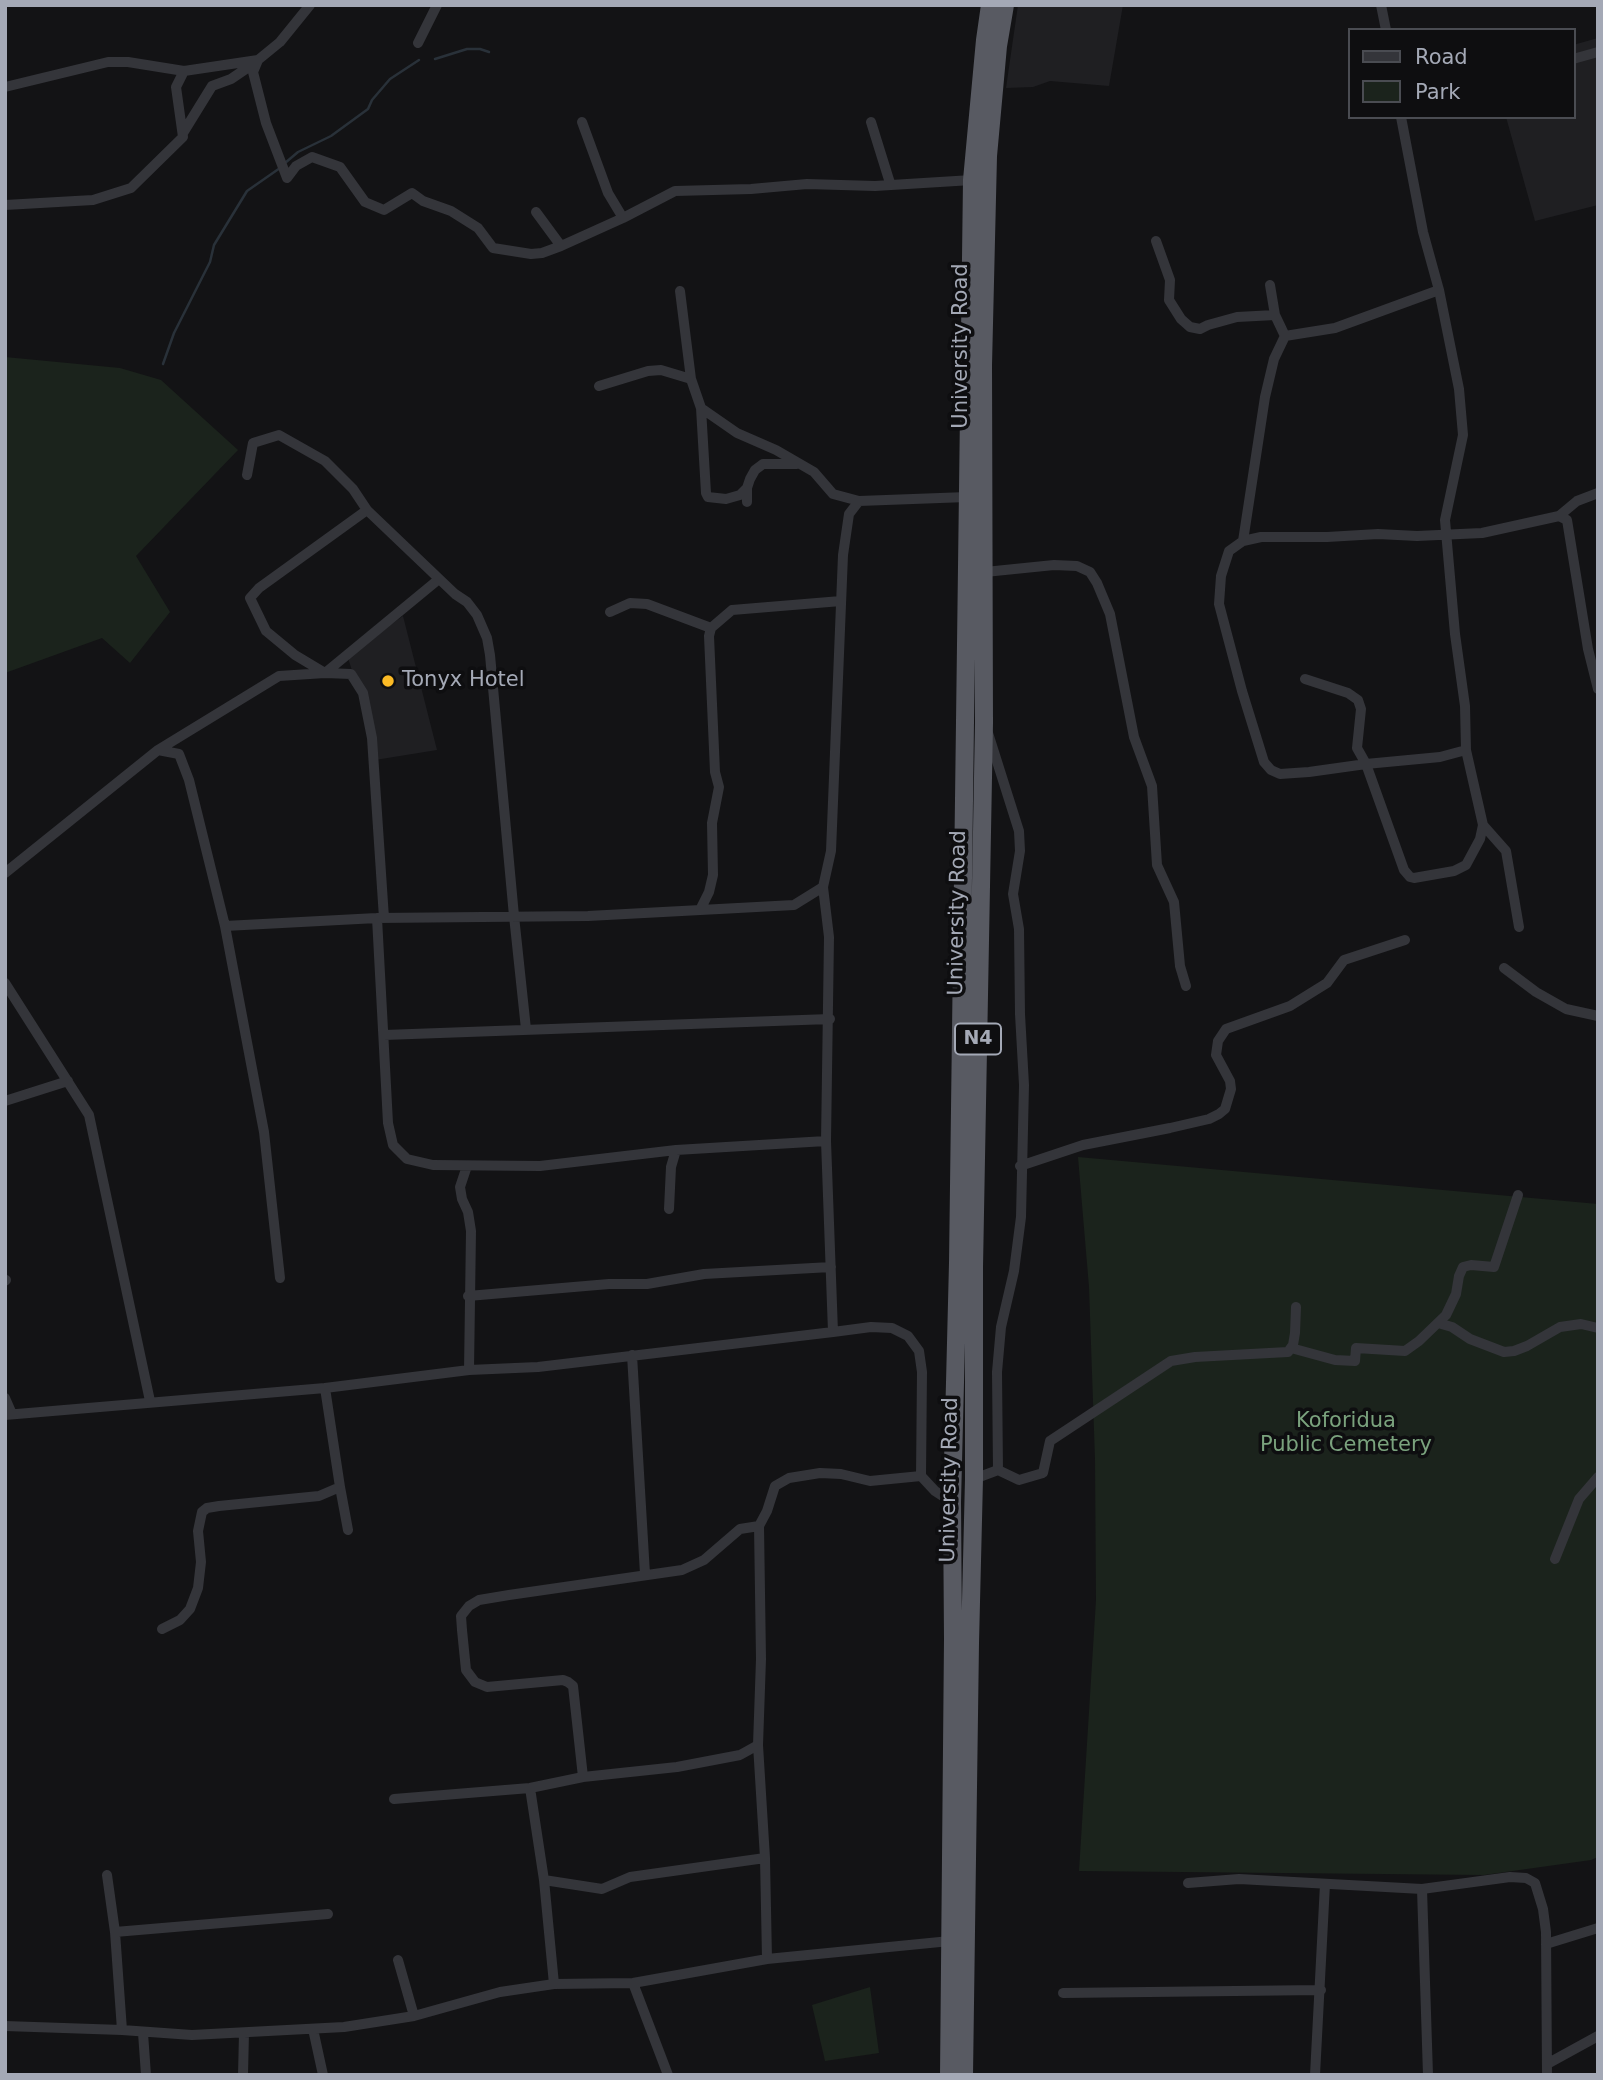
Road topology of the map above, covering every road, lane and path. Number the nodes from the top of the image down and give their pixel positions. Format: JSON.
{"nodes":[{"id":1,"x":310,"y":5,"type":"edge"},
{"id":2,"x":437,"y":5,"type":"edge"},
{"id":3,"x":990,"y":5,"type":"edge"},
{"id":4,"x":1005,"y":5,"type":"edge"},
{"id":5,"x":1381,"y":5,"type":"edge"},
{"id":6,"x":1386,"y":28,"type":"edge"},
{"id":7,"x":418,"y":43,"type":"dead end"},
{"id":8,"x":1598,"y":52,"type":"edge"},
{"id":9,"x":1575,"y":59,"type":"edge"},
{"id":10,"x":258,"y":60,"type":"junction"},
{"id":11,"x":184,"y":71,"type":"junction"},
{"id":12,"x":5,"y":87,"type":"edge"},
{"id":13,"x":1401,"y":119,"type":"edge"},
{"id":14,"x":582,"y":122,"type":"dead end"},
{"id":15,"x":871,"y":122,"type":"dead end"},
{"id":16,"x":183,"y":134,"type":"junction"},
{"id":17,"x":972,"y":180,"type":"junction"},
{"id":18,"x":890,"y":183,"type":"junction"},
{"id":19,"x":5,"y":205,"type":"edge"},
{"id":20,"x":536,"y":212,"type":"dead end"},
{"id":21,"x":623,"y":218,"type":"junction"},
{"id":22,"x":1156,"y":241,"type":"dead end"},
{"id":23,"x":561,"y":246,"type":"junction"},
{"id":24,"x":1270,"y":285,"type":"dead end"},
{"id":25,"x":1439,"y":290,"type":"junction"},
{"id":26,"x":680,"y":291,"type":"dead end"},
{"id":27,"x":1275,"y":316,"type":"junction"},
{"id":28,"x":1285,"y":336,"type":"junction"},
{"id":29,"x":691,"y":379,"type":"junction"},
{"id":30,"x":599,"y":386,"type":"dead end"},
{"id":31,"x":701,"y":408,"type":"junction"},
{"id":32,"x":776,"y":450,"type":"junction"},
{"id":33,"x":763,"y":464,"type":"junction"},
{"id":34,"x":800,"y":464,"type":"junction"},
{"id":35,"x":247,"y":475,"type":"dead end"},
{"id":36,"x":747,"y":488,"type":"junction"},
{"id":37,"x":1598,"y":493,"type":"edge"},
{"id":38,"x":967,"y":497,"type":"junction"},
{"id":39,"x":859,"y":501,"type":"junction"},
{"id":40,"x":747,"y":502,"type":"dead end"},
{"id":41,"x":367,"y":510,"type":"junction"},
{"id":42,"x":1559,"y":516,"type":"junction"},
{"id":43,"x":1446,"y":534,"type":"junction"},
{"id":44,"x":1243,"y":541,"type":"junction"},
{"id":45,"x":985,"y":572,"type":"junction"},
{"id":46,"x":439,"y":579,"type":"junction"},
{"id":47,"x":841,"y":601,"type":"junction"},
{"id":48,"x":610,"y":612,"type":"dead end"},
{"id":49,"x":711,"y":628,"type":"junction"},
{"id":50,"x":325,"y":673,"type":"junction"},
{"id":51,"x":1304,"y":679,"type":"dead end"},
{"id":52,"x":1598,"y":689,"type":"edge"},
{"id":53,"x":985,"y":723,"type":"junction"},
{"id":54,"x":158,"y":750,"type":"junction"},
{"id":55,"x":1466,"y":750,"type":"junction"},
{"id":56,"x":1366,"y":764,"type":"junction"},
{"id":57,"x":1483,"y":825,"type":"junction"},
{"id":58,"x":5,"y":873,"type":"edge"},
{"id":59,"x":823,"y":887,"type":"junction"},
{"id":60,"x":699,"y":910,"type":"junction"},
{"id":61,"x":514,"y":916,"type":"junction"},
{"id":62,"x":381,"y":918,"type":"junction"},
{"id":63,"x":225,"y":926,"type":"junction"},
{"id":64,"x":1519,"y":927,"type":"dead end"},
{"id":65,"x":1405,"y":940,"type":"dead end"},
{"id":66,"x":1504,"y":968,"type":"dead end"},
{"id":67,"x":5,"y":983,"type":"edge"},
{"id":68,"x":1186,"y":986,"type":"dead end"},
{"id":69,"x":1598,"y":1016,"type":"edge"},
{"id":70,"x":830,"y":1019,"type":"junction"},
{"id":71,"x":526,"y":1029,"type":"junction"},
{"id":72,"x":383,"y":1035,"type":"junction"},
{"id":73,"x":68,"y":1082,"type":"junction"},
{"id":74,"x":5,"y":1101,"type":"edge"},
{"id":75,"x":826,"y":1141,"type":"junction"},
{"id":76,"x":676,"y":1150,"type":"junction"},
{"id":77,"x":467,"y":1166,"type":"junction"},
{"id":78,"x":1020,"y":1166,"type":"junction"},
{"id":79,"x":1518,"y":1195,"type":"dead end"},
{"id":80,"x":669,"y":1209,"type":"dead end"},
{"id":81,"x":831,"y":1267,"type":"junction"},
{"id":82,"x":280,"y":1278,"type":"dead end"},
{"id":83,"x":468,"y":1296,"type":"junction"},
{"id":84,"x":1296,"y":1307,"type":"dead end"},
{"id":85,"x":1438,"y":1323,"type":"junction"},
{"id":86,"x":1598,"y":1328,"type":"edge"},
{"id":87,"x":833,"y":1332,"type":"junction"},
{"id":88,"x":1291,"y":1348,"type":"junction"},
{"id":89,"x":632,"y":1355,"type":"junction"},
{"id":90,"x":469,"y":1370,"type":"junction"},
{"id":91,"x":325,"y":1388,"type":"junction"},
{"id":92,"x":5,"y":1398,"type":"edge"},
{"id":93,"x":150,"y":1401,"type":"junction"},
{"id":94,"x":9,"y":1414,"type":"edge"},
{"id":95,"x":998,"y":1470,"type":"junction"},
{"id":96,"x":921,"y":1476,"type":"junction"},
{"id":97,"x":1598,"y":1477,"type":"edge"},
{"id":98,"x":974,"y":1479,"type":"junction"},
{"id":99,"x":340,"y":1487,"type":"junction"},
{"id":100,"x":952,"y":1502,"type":"junction"},
{"id":101,"x":759,"y":1525,"type":"junction"},
{"id":102,"x":348,"y":1530,"type":"dead end"},
{"id":103,"x":1555,"y":1559,"type":"dead end"},
{"id":104,"x":645,"y":1574,"type":"junction"},
{"id":105,"x":162,"y":1629,"type":"dead end"},
{"id":106,"x":758,"y":1745,"type":"junction"},
{"id":107,"x":583,"y":1777,"type":"junction"},
{"id":108,"x":530,"y":1788,"type":"junction"},
{"id":109,"x":394,"y":1799,"type":"dead end"},
{"id":110,"x":765,"y":1858,"type":"junction"},
{"id":111,"x":107,"y":1875,"type":"dead end"},
{"id":112,"x":544,"y":1880,"type":"junction"},
{"id":113,"x":1188,"y":1883,"type":"dead end"},
{"id":114,"x":1325,"y":1884,"type":"junction"},
{"id":115,"x":1422,"y":1889,"type":"junction"},
{"id":116,"x":328,"y":1914,"type":"dead end"},
{"id":117,"x":1598,"y":1928,"type":"edge"},
{"id":118,"x":115,"y":1932,"type":"junction"},
{"id":119,"x":950,"y":1941,"type":"junction"},
{"id":120,"x":1546,"y":1944,"type":"junction"},
{"id":121,"x":767,"y":1959,"type":"junction"},
{"id":122,"x":398,"y":1960,"type":"dead end"},
{"id":123,"x":633,"y":1983,"type":"junction"},
{"id":124,"x":554,"y":1984,"type":"junction"},
{"id":125,"x":1321,"y":1990,"type":"junction"},
{"id":126,"x":1063,"y":1993,"type":"dead end"},
{"id":127,"x":414,"y":2016,"type":"junction"},
{"id":128,"x":5,"y":2026,"type":"edge"},
{"id":129,"x":313,"y":2029,"type":"junction"},
{"id":130,"x":122,"y":2030,"type":"junction"},
{"id":131,"x":244,"y":2032,"type":"junction"},
{"id":132,"x":143,"y":2033,"type":"junction"},
{"id":133,"x":1598,"y":2035,"type":"edge"},
{"id":134,"x":1547,"y":2070,"type":"edge"},
{"id":135,"x":146,"y":2075,"type":"edge"},
{"id":136,"x":243,"y":2075,"type":"edge"},
{"id":137,"x":323,"y":2075,"type":"edge"},
{"id":138,"x":668,"y":2075,"type":"edge"},
{"id":139,"x":949,"y":2075,"type":"edge"},
{"id":140,"x":964,"y":2075,"type":"edge"},
{"id":141,"x":1315,"y":2075,"type":"edge"},
{"id":142,"x":1428,"y":2075,"type":"edge"}],
"edges":[{"from":1,"to":10,"type":"street"},
{"from":2,"to":7,"type":"street"},
{"from":3,"to":17,"type":"highway","name":"University Road","number":"N4"},
{"from":4,"to":45,"type":"highway","name":"University Road","number":"N4"},
{"from":5,"to":6,"type":"street"},
{"from":8,"to":9,"type":"street"},
{"from":10,"to":11,"type":"street"},
{"from":10,"to":16,"type":"street"},
{"from":10,"to":23,"type":"street"},
{"from":11,"to":12,"type":"street"},
{"from":11,"to":16,"type":"street"},
{"from":13,"to":25,"type":"street"},
{"from":14,"to":21,"type":"street"},
{"from":15,"to":18,"type":"street"},
{"from":16,"to":19,"type":"street"},
{"from":17,"to":18,"type":"street"},
{"from":17,"to":38,"type":"highway","name":"University Road","number":"N4"},
{"from":18,"to":21,"type":"street"},
{"from":20,"to":23,"type":"street"},
{"from":21,"to":23,"type":"street"},
{"from":22,"to":27,"type":"street"},
{"from":24,"to":27,"type":"street"},
{"from":25,"to":28,"type":"street"},
{"from":25,"to":43,"type":"street"},
{"from":26,"to":29,"type":"street"},
{"from":27,"to":28,"type":"street"},
{"from":28,"to":44,"type":"street"},
{"from":29,"to":30,"type":"street"},
{"from":29,"to":31,"type":"street"},
{"from":31,"to":32,"type":"street"},
{"from":31,"to":36,"type":"street"},
{"from":32,"to":33,"type":"street"},
{"from":32,"to":34,"type":"street"},
{"from":33,"to":34,"type":"street"},
{"from":33,"to":36,"type":"street"},
{"from":34,"to":39,"type":"street"},
{"from":35,"to":41,"type":"street"},
{"from":36,"to":40,"type":"street"},
{"from":37,"to":42,"type":"street"},
{"from":38,"to":39,"type":"street"},
{"from":38,"to":100,"type":"highway","name":"University Road","number":"N4"},
{"from":39,"to":47,"type":"street"},
{"from":41,"to":46,"type":"street"},
{"from":41,"to":50,"type":"street"},
{"from":42,"to":43,"type":"street"},
{"from":42,"to":52,"type":"street"},
{"from":43,"to":44,"type":"street"},
{"from":43,"to":55,"type":"street"},
{"from":44,"to":56,"type":"street"},
{"from":45,"to":53,"type":"highway","name":"University Road","number":"N4"},
{"from":45,"to":68,"type":"street"},
{"from":46,"to":50,"type":"street"},
{"from":46,"to":61,"type":"street"},
{"from":47,"to":49,"type":"street"},
{"from":47,"to":59,"type":"street"},
{"from":48,"to":49,"type":"street"},
{"from":49,"to":60,"type":"street"},
{"from":50,"to":54,"type":"street"},
{"from":50,"to":62,"type":"street"},
{"from":51,"to":56,"type":"street"},
{"from":53,"to":78,"type":"street"},
{"from":53,"to":98,"type":"highway","name":"University Road","number":"N4"},
{"from":54,"to":58,"type":"street"},
{"from":54,"to":63,"type":"street"},
{"from":55,"to":56,"type":"street"},
{"from":55,"to":57,"type":"street"},
{"from":56,"to":57,"type":"street"},
{"from":57,"to":64,"type":"street"},
{"from":59,"to":60,"type":"street"},
{"from":59,"to":70,"type":"street"},
{"from":60,"to":61,"type":"street"},
{"from":61,"to":62,"type":"street"},
{"from":61,"to":71,"type":"street"},
{"from":62,"to":63,"type":"street"},
{"from":62,"to":72,"type":"street"},
{"from":63,"to":82,"type":"street"},
{"from":65,"to":78,"type":"street"},
{"from":66,"to":69,"type":"street"},
{"from":67,"to":73,"type":"street"},
{"from":70,"to":71,"type":"street"},
{"from":70,"to":75,"type":"street"},
{"from":71,"to":72,"type":"street"},
{"from":72,"to":77,"type":"street"},
{"from":73,"to":74,"type":"street"},
{"from":73,"to":93,"type":"street"},
{"from":75,"to":76,"type":"street"},
{"from":75,"to":81,"type":"street"},
{"from":76,"to":77,"type":"street"},
{"from":76,"to":80,"type":"street"},
{"from":77,"to":83,"type":"street"},
{"from":78,"to":95,"type":"street"},
{"from":79,"to":85,"type":"street"},
{"from":81,"to":83,"type":"street"},
{"from":81,"to":87,"type":"street"},
{"from":83,"to":90,"type":"street"},
{"from":84,"to":88,"type":"street"},
{"from":85,"to":86,"type":"street"},
{"from":85,"to":88,"type":"street"},
{"from":87,"to":89,"type":"street"},
{"from":87,"to":96,"type":"street"},
{"from":88,"to":95,"type":"street"},
{"from":89,"to":90,"type":"street"},
{"from":89,"to":104,"type":"street"},
{"from":90,"to":91,"type":"street"},
{"from":91,"to":93,"type":"street"},
{"from":91,"to":99,"type":"street"},
{"from":92,"to":94,"type":"street"},
{"from":93,"to":94,"type":"street"},
{"from":95,"to":98,"type":"street"},
{"from":96,"to":100,"type":"street"},
{"from":96,"to":101,"type":"street"},
{"from":97,"to":103,"type":"street"},
{"from":98,"to":140,"type":"highway","name":"University Road","number":"N4"},
{"from":99,"to":102,"type":"street"},
{"from":99,"to":105,"type":"street"},
{"from":100,"to":119,"type":"highway","name":"University Road","number":"N4"},
{"from":101,"to":104,"type":"street"},
{"from":101,"to":106,"type":"street"},
{"from":104,"to":107,"type":"street"},
{"from":106,"to":107,"type":"street"},
{"from":106,"to":110,"type":"street"},
{"from":107,"to":108,"type":"street"},
{"from":108,"to":109,"type":"street"},
{"from":108,"to":112,"type":"street"},
{"from":110,"to":112,"type":"street"},
{"from":110,"to":121,"type":"street"},
{"from":111,"to":118,"type":"street"},
{"from":112,"to":124,"type":"street"},
{"from":113,"to":114,"type":"street"},
{"from":114,"to":115,"type":"street"},
{"from":114,"to":125,"type":"street"},
{"from":115,"to":120,"type":"street"},
{"from":115,"to":142,"type":"street"},
{"from":116,"to":118,"type":"street"},
{"from":117,"to":120,"type":"street"},
{"from":118,"to":130,"type":"street"},
{"from":119,"to":121,"type":"street"},
{"from":119,"to":139,"type":"highway","name":"University Road","number":"N4"},
{"from":120,"to":134,"type":"street"},
{"from":121,"to":123,"type":"street"},
{"from":122,"to":127,"type":"street"},
{"from":123,"to":124,"type":"street"},
{"from":123,"to":138,"type":"street"},
{"from":124,"to":127,"type":"street"},
{"from":125,"to":126,"type":"street"},
{"from":125,"to":141,"type":"street"},
{"from":127,"to":129,"type":"street"},
{"from":128,"to":130,"type":"street"},
{"from":129,"to":131,"type":"street"},
{"from":129,"to":137,"type":"street"},
{"from":130,"to":132,"type":"street"},
{"from":131,"to":132,"type":"street"},
{"from":131,"to":136,"type":"street"},
{"from":132,"to":135,"type":"street"},
{"from":133,"to":134,"type":"street"}]}
